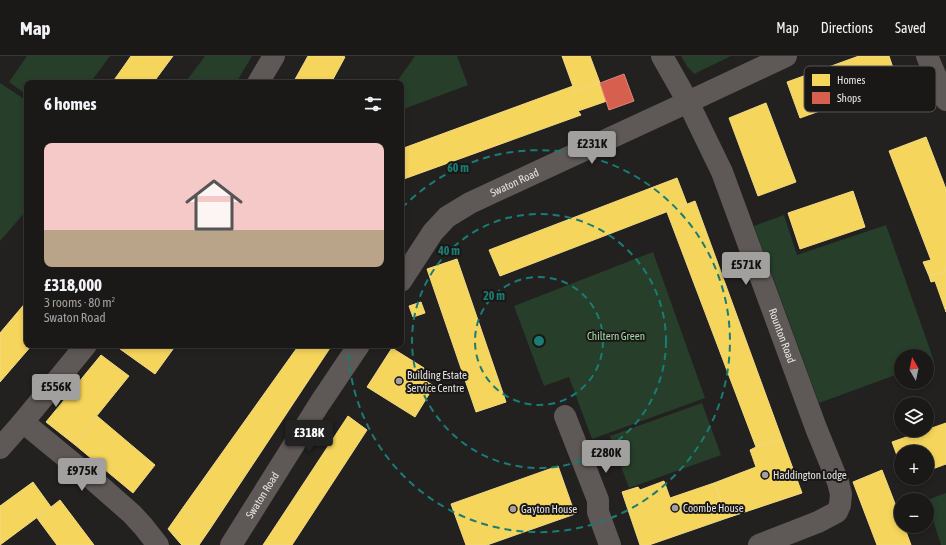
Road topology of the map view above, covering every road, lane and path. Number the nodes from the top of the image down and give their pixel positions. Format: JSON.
{"nodes":[{"id":1,"x":274,"y":56,"type":"edge"},
{"id":2,"x":662,"y":56,"type":"edge"},
{"id":3,"x":786,"y":56,"type":"edge"},
{"id":4,"x":927,"y":56,"type":"edge"},
{"id":5,"x":932,"y":66,"type":"edge"},
{"id":6,"x":936,"y":75,"type":"edge"},
{"id":7,"x":260,"y":80,"type":"edge"},
{"id":8,"x":946,"y":100,"type":"edge"},
{"id":9,"x":688,"y":102,"type":"junction"},
{"id":10,"x":404,"y":276,"type":"edge"},
{"id":11,"x":84,"y":348,"type":"edge"},
{"id":12,"x":357,"y":348,"type":"edge"},
{"id":13,"x":565,"y":416,"type":"dead end"},
{"id":14,"x":23,"y":422,"type":"junction"},
{"id":15,"x":0,"y":448,"type":"edge"},
{"id":16,"x":158,"y":545,"type":"edge"},
{"id":17,"x":231,"y":545,"type":"edge"},
{"id":18,"x":610,"y":545,"type":"edge"},
{"id":19,"x":759,"y":545,"type":"edge"}],
"edges":[{"from":1,"to":7,"type":"street"},
{"from":2,"to":9,"type":"street","name":"Rounton Road"},
{"from":3,"to":9,"type":"street","name":"Swaton Road"},
{"from":4,"to":5,"type":"street"},
{"from":6,"to":8,"type":"street"},
{"from":9,"to":10,"type":"street","name":"Swaton Road"},
{"from":9,"to":19,"type":"street","name":"Rounton Road"},
{"from":11,"to":14,"type":"street"},
{"from":12,"to":17,"type":"street","name":"Swaton Road"},
{"from":13,"to":18,"type":"street"},
{"from":14,"to":15,"type":"street"},
{"from":14,"to":16,"type":"street"}]}
